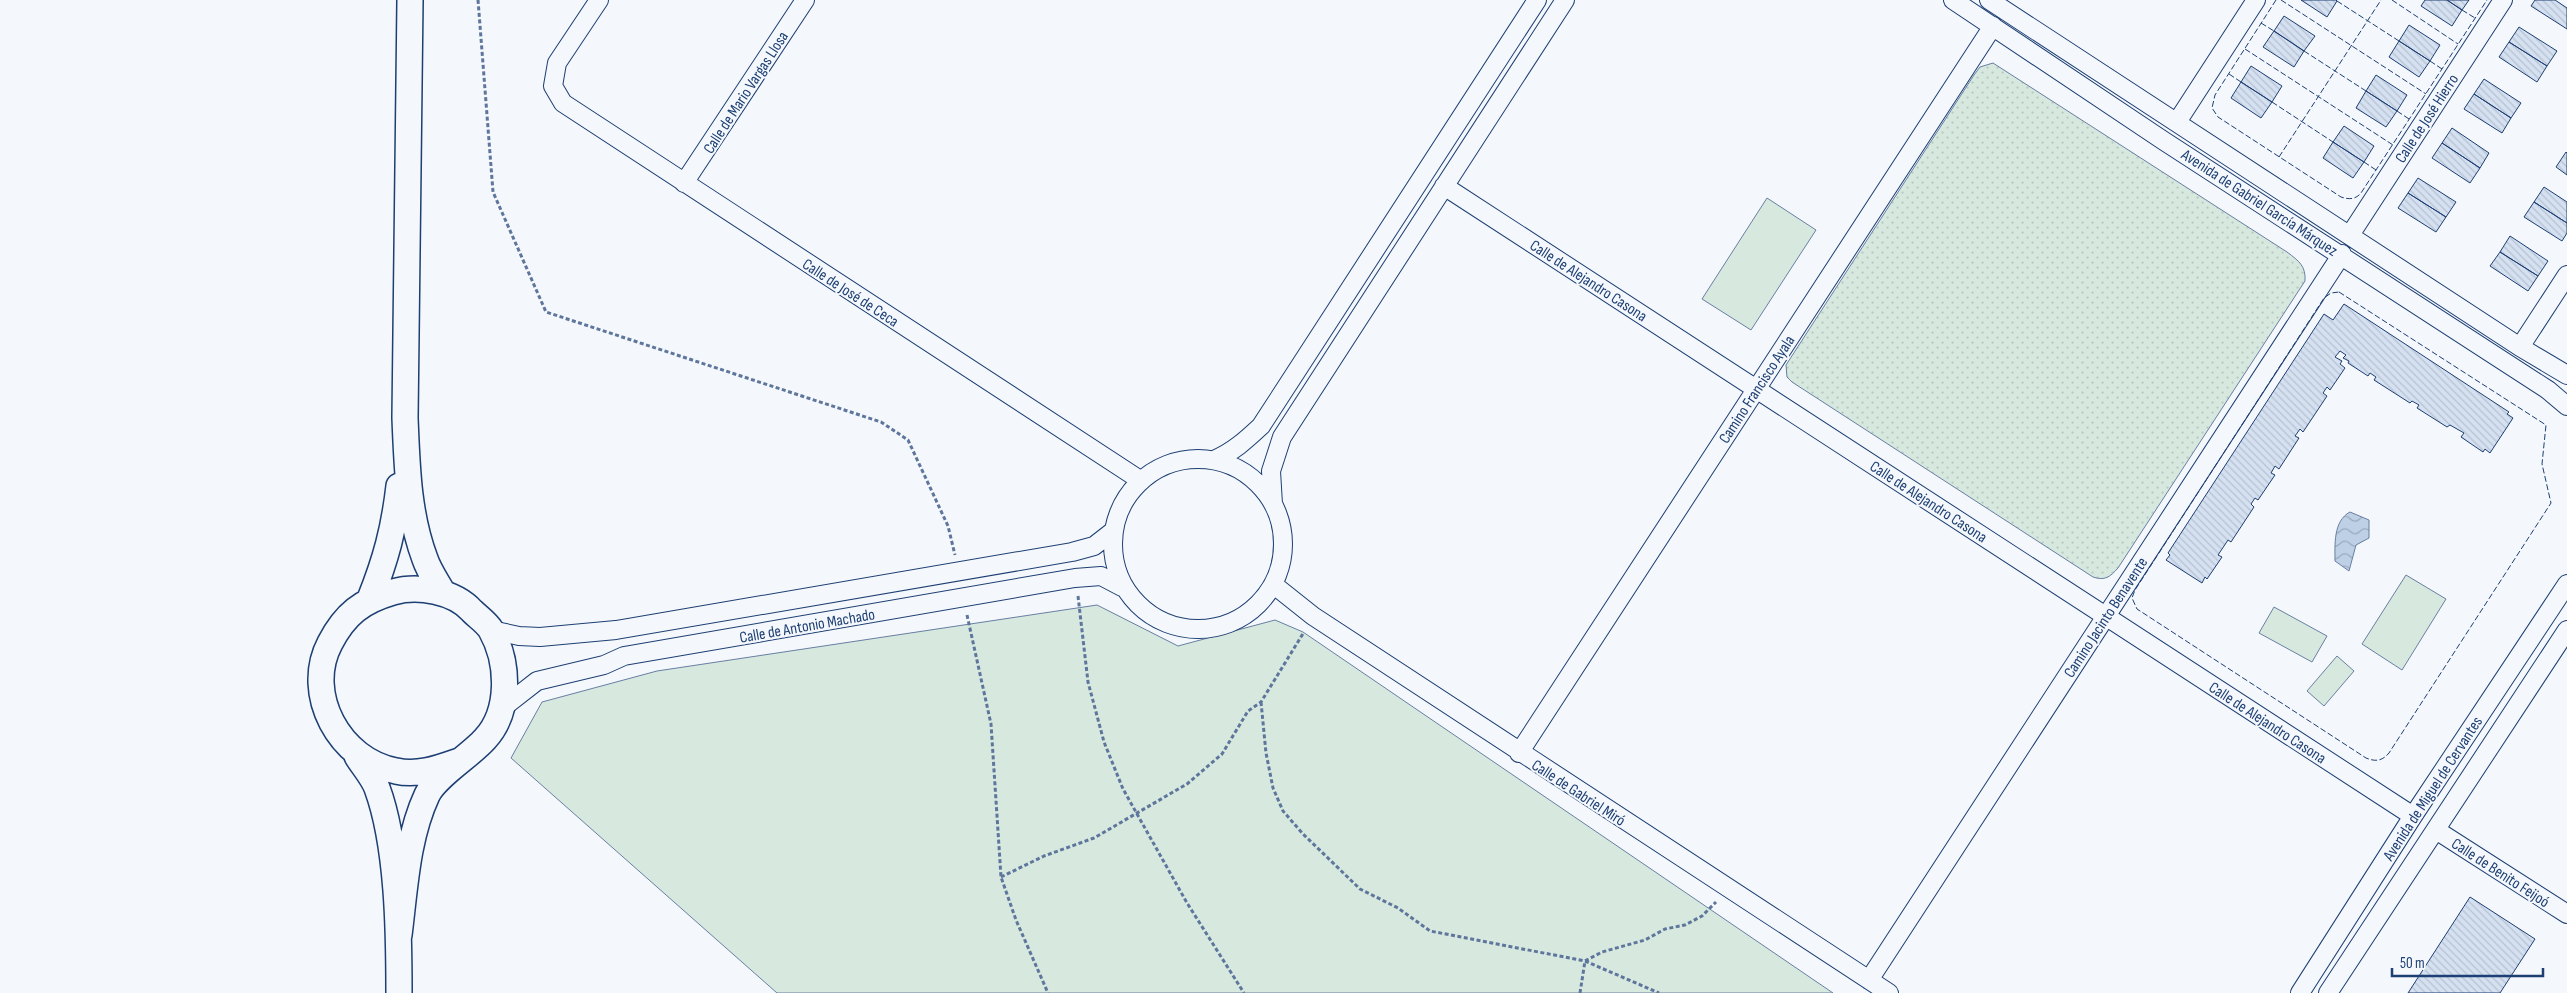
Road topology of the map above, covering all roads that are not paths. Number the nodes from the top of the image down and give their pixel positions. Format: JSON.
{"nodes":[{"id":1,"x":410,"y":0,"type":"edge"},
{"id":2,"x":600,"y":0,"type":"edge"},
{"id":3,"x":805,"y":0,"type":"edge"},
{"id":4,"x":1537,"y":0,"type":"edge"},
{"id":5,"x":1565,"y":0,"type":"edge"},
{"id":6,"x":1953,"y":0,"type":"edge"},
{"id":7,"x":2256,"y":0,"type":"edge"},
{"id":8,"x":2503,"y":0,"type":"edge"},
{"id":9,"x":2000,"y":3,"type":"edge"},
{"id":10,"x":1993,"y":26,"type":"junction"},
{"id":11,"x":2177,"y":122,"type":"junction"},
{"id":12,"x":684,"y":183,"type":"junction"},
{"id":13,"x":1444,"y":186,"type":"junction"},
{"id":14,"x":2350,"y":236,"type":"junction"},
{"id":15,"x":2342,"y":254,"type":"junction"},
{"id":16,"x":2567,"y":275,"type":"edge"},
{"id":17,"x":2520,"y":347,"type":"junction"},
{"id":18,"x":2567,"y":375,"type":"edge"},
{"id":19,"x":1756,"y":389,"type":"junction"},
{"id":20,"x":2567,"y":406,"type":"edge"},
{"id":21,"x":405,"y":418,"type":"junction"},
{"id":22,"x":1214,"y":460,"type":"junction"},
{"id":23,"x":1140,"y":480,"type":"junction"},
{"id":24,"x":1273,"y":504,"type":"junction"},
{"id":25,"x":1112,"y":532,"type":"junction"},
{"id":26,"x":2567,"y":584,"type":"edge"},
{"id":27,"x":1274,"y":585,"type":"junction"},
{"id":28,"x":1122,"y":587,"type":"junction"},
{"id":29,"x":443,"y":593,"type":"junction"},
{"id":30,"x":370,"y":599,"type":"junction"},
{"id":31,"x":2106,"y":616,"type":"junction"},
{"id":32,"x":490,"y":630,"type":"junction"},
{"id":33,"x":2567,"y":630,"type":"edge"},
{"id":34,"x":502,"y":709,"type":"junction"},
{"id":35,"x":354,"y":752,"type":"junction"},
{"id":36,"x":1519,"y":752,"type":"junction"},
{"id":37,"x":459,"y":761,"type":"junction"},
{"id":38,"x":2414,"y":816,"type":"junction"},
{"id":39,"x":2436,"y":830,"type":"junction"},
{"id":40,"x":2567,"y":914,"type":"edge"},
{"id":41,"x":399,"y":935,"type":"junction"},
{"id":42,"x":1869,"y":980,"type":"junction"},
{"id":43,"x":399,"y":993,"type":"edge"},
{"id":44,"x":1889,"y":993,"type":"edge"},
{"id":45,"x":2300,"y":993,"type":"edge"},
{"id":46,"x":2328,"y":993,"type":"edge"}],
"edges":[{"from":1,"to":21,"type":"main road"},
{"from":2,"to":12,"type":"street","name":"Calle de José de Ceca"},
{"from":3,"to":12,"type":"street","name":"Calle de Mario Vargas Llosa"},
{"from":4,"to":22,"type":"street"},
{"from":5,"to":13,"type":"street"},
{"from":6,"to":10,"type":"street","name":"Avenida de Gabriel García Márquez"},
{"from":7,"to":11,"type":"street"},
{"from":8,"to":14,"type":"street","name":"Calle de José Hierro"},
{"from":9,"to":11,"type":"street","name":"Avenida de Gabriel García Márquez"},
{"from":10,"to":15,"type":"street","name":"Avenida de Gabriel García Márquez"},
{"from":10,"to":19,"type":"street","name":"Camino Francisco Ayala"},
{"from":11,"to":14,"type":"street","name":"Avenida de Gabriel García Márquez"},
{"from":12,"to":23,"type":"street","name":"Calle de José de Ceca"},
{"from":13,"to":19,"type":"street","name":"Calle de Alejandro Casona"},
{"from":13,"to":24,"type":"street"},
{"from":14,"to":17,"type":"street","name":"Avenida de Gabriel García Márquez"},
{"from":15,"to":20,"type":"street","name":"Avenida de Gabriel García Márquez"},
{"from":15,"to":31,"type":"street","name":"Camino Jacinto Benavente"},
{"from":16,"to":17,"type":"street"},
{"from":17,"to":18,"type":"street","name":"Avenida de Gabriel García Márquez"},
{"from":19,"to":31,"type":"street","name":"Calle de Alejandro Casona"},
{"from":19,"to":36,"type":"street","name":"Camino Francisco Ayala"},
{"from":21,"to":29,"type":"main road"},
{"from":21,"to":30,"type":"main road"},
{"from":22,"to":23,"type":"street"},
{"from":22,"to":24,"type":"street"},
{"from":23,"to":25,"type":"street"},
{"from":24,"to":27,"type":"street"},
{"from":25,"to":28,"type":"street"},
{"from":25,"to":32,"type":"street","name":"Calle de Antonio Machado"},
{"from":26,"to":38,"type":"street","name":"Avenida de Miguel de Cervantes"},
{"from":27,"to":28,"type":"street"},
{"from":27,"to":36,"type":"street","name":"Calle de Gabriel Miró"},
{"from":28,"to":34,"type":"street","name":"Calle de Antonio Machado"},
{"from":29,"to":30,"type":"main road"},
{"from":29,"to":32,"type":"main road"},
{"from":30,"to":35,"type":"main road"},
{"from":31,"to":38,"type":"street","name":"Calle de Alejandro Casona"},
{"from":31,"to":42,"type":"street","name":"Camino Jacinto Benavente"},
{"from":32,"to":34,"type":"main road"},
{"from":33,"to":39,"type":"street","name":"Avenida de Miguel de Cervantes"},
{"from":34,"to":37,"type":"main road"},
{"from":35,"to":37,"type":"main road"},
{"from":35,"to":41,"type":"main road"},
{"from":36,"to":42,"type":"street","name":"Calle de Gabriel Miró"},
{"from":37,"to":41,"type":"main road"},
{"from":38,"to":45,"type":"street","name":"Avenida de Miguel de Cervantes"},
{"from":39,"to":40,"type":"street","name":"Calle de Benito Feijoó"},
{"from":39,"to":46,"type":"street","name":"Avenida de Miguel de Cervantes"},
{"from":41,"to":43,"type":"main road"},
{"from":42,"to":44,"type":"street","name":"Calle de Gabriel Miró"}]}
